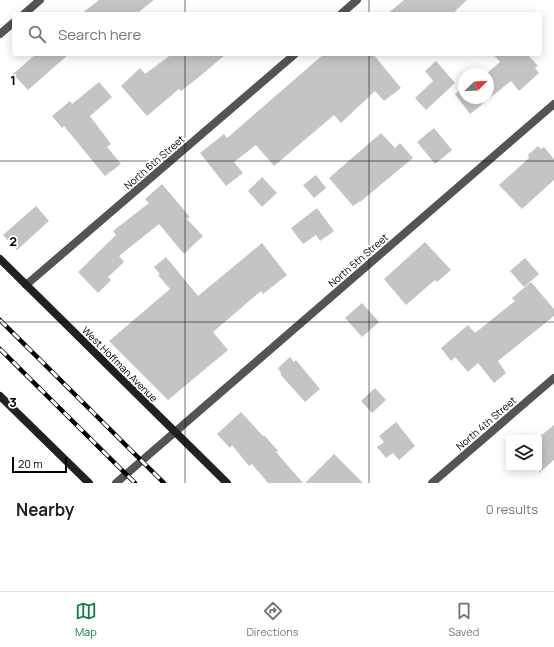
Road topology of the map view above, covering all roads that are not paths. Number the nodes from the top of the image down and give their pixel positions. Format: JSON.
{"nodes":[{"id":1,"x":40,"y":0,"type":"edge"},
{"id":2,"x":357,"y":0,"type":"edge"},
{"id":3,"x":26,"y":12,"type":"edge"},
{"id":4,"x":343,"y":12,"type":"edge"},
{"id":5,"x":12,"y":24,"type":"edge"},
{"id":6,"x":0,"y":34,"type":"edge"},
{"id":7,"x":293,"y":56,"type":"edge"},
{"id":8,"x":554,"y":104,"type":"edge"},
{"id":9,"x":0,"y":259,"type":"edge"},
{"id":10,"x":26,"y":285,"type":"junction"},
{"id":11,"x":554,"y":378,"type":"edge"},
{"id":12,"x":0,"y":396,"type":"edge"},
{"id":13,"x":175,"y":432,"type":"junction"},
{"id":14,"x":89,"y":483,"type":"edge"},
{"id":15,"x":116,"y":483,"type":"edge"},
{"id":16,"x":227,"y":483,"type":"edge"},
{"id":17,"x":432,"y":483,"type":"edge"}],
"edges":[{"from":1,"to":3,"type":"street"},
{"from":2,"to":4,"type":"street"},
{"from":5,"to":6,"type":"street"},
{"from":7,"to":10,"type":"street","name":"North 6th Street"},
{"from":8,"to":13,"type":"street","name":"North 5th Street"},
{"from":9,"to":10,"type":"street","name":"West Hoffman Avenue"},
{"from":10,"to":13,"type":"street","name":"West Hoffman Avenue"},
{"from":11,"to":17,"type":"street","name":"North 4th Street"},
{"from":12,"to":14,"type":"street"},
{"from":13,"to":15,"type":"street","name":"North 5th Street"},
{"from":13,"to":16,"type":"street","name":"West Hoffman Avenue"}]}
